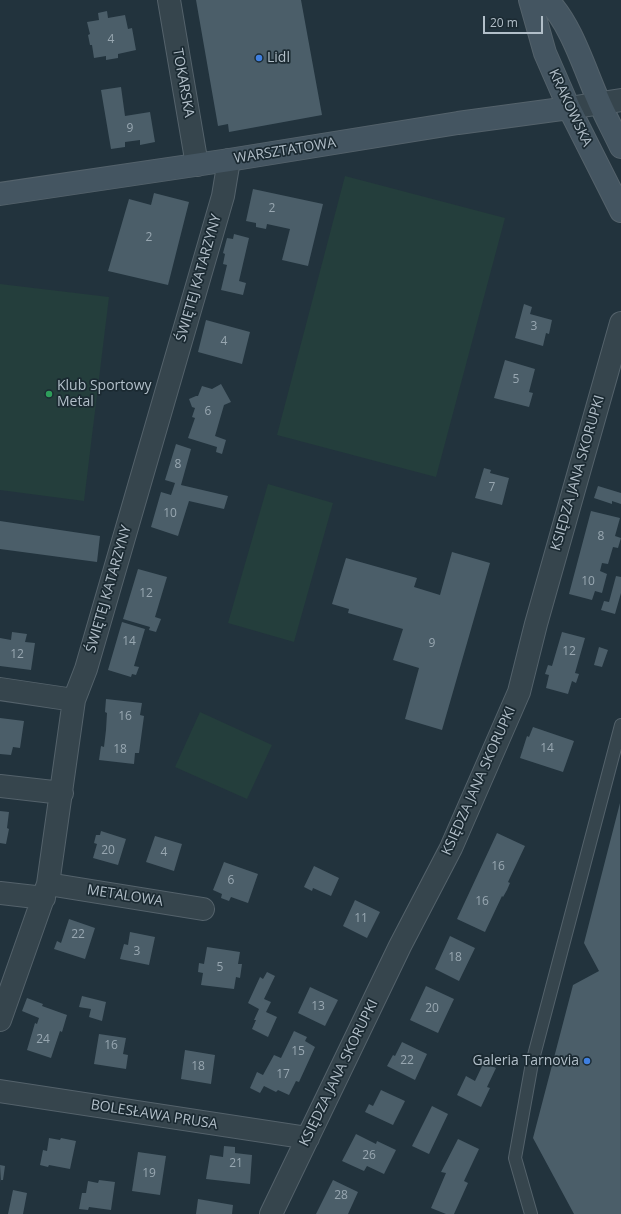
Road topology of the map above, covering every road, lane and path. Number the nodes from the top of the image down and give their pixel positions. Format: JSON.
{"nodes":[{"id":1,"x":169,"y":0,"type":"edge"},
{"id":2,"x":530,"y":0,"type":"edge"},
{"id":3,"x":547,"y":0,"type":"edge"},
{"id":4,"x":621,"y":100,"type":"edge"},
{"id":5,"x":599,"y":102,"type":"junction"},
{"id":6,"x":569,"y":108,"type":"junction"},
{"id":7,"x":621,"y":147,"type":"edge"},
{"id":8,"x":229,"y":160,"type":"junction"},
{"id":9,"x":197,"y":165,"type":"junction"},
{"id":10,"x":0,"y":194,"type":"edge"},
{"id":11,"x":621,"y":211,"type":"edge"},
{"id":12,"x":621,"y":323,"type":"edge"},
{"id":13,"x":0,"y":689,"type":"edge"},
{"id":14,"x":74,"y":700,"type":"junction"},
{"id":15,"x":621,"y":725,"type":"edge"},
{"id":16,"x":0,"y":786,"type":"edge"},
{"id":17,"x":62,"y":794,"type":"junction"},
{"id":18,"x":46,"y":891,"type":"junction"},
{"id":19,"x":0,"y":893,"type":"edge"},
{"id":20,"x":203,"y":909,"type":"dead end"},
{"id":21,"x":0,"y":1020,"type":"edge"},
{"id":22,"x":0,"y":1091,"type":"edge"},
{"id":23,"x":308,"y":1138,"type":"junction"},
{"id":24,"x":271,"y":1214,"type":"edge"},
{"id":25,"x":531,"y":1214,"type":"edge"}],
"edges":[{"from":1,"to":9,"type":"street","name":"TOKARSKA"},
{"from":2,"to":6,"type":"street","name":"KRAKOWSKA"},
{"from":3,"to":5,"type":"street","name":"KRAKOWSKA"},
{"from":4,"to":5,"type":"street"},
{"from":5,"to":6,"type":"street"},
{"from":5,"to":7,"type":"street","name":"KRAKOWSKA"},
{"from":6,"to":8,"type":"street","name":"WARSZTATOWA"},
{"from":6,"to":11,"type":"street","name":"KRAKOWSKA"},
{"from":8,"to":9,"type":"street","name":"WARSZTATOWA"},
{"from":8,"to":14,"type":"street","name":"ŚWIĘTEJ KATARZYNY"},
{"from":9,"to":10,"type":"street","name":"WARSZTATOWA"},
{"from":12,"to":23,"type":"street","name":"KSIĘDZA JANA SKORUPKI"},
{"from":13,"to":14,"type":"street"},
{"from":14,"to":17,"type":"street","name":"ŚWIĘTEJ KATARZYNY"},
{"from":15,"to":25,"type":"lane"},
{"from":16,"to":17,"type":"street"},
{"from":17,"to":18,"type":"street","name":"ŚWIĘTEJ KATARZYNY"},
{"from":18,"to":19,"type":"street","name":"METALOWA"},
{"from":18,"to":20,"type":"street","name":"METALOWA"},
{"from":18,"to":21,"type":"street","name":"ŚWIĘTEJ KATARZYNY"},
{"from":22,"to":23,"type":"street","name":"BOLESŁAWA PRUSA"},
{"from":23,"to":24,"type":"street","name":"KSIĘDZA JANA SKORUPKI"}]}
